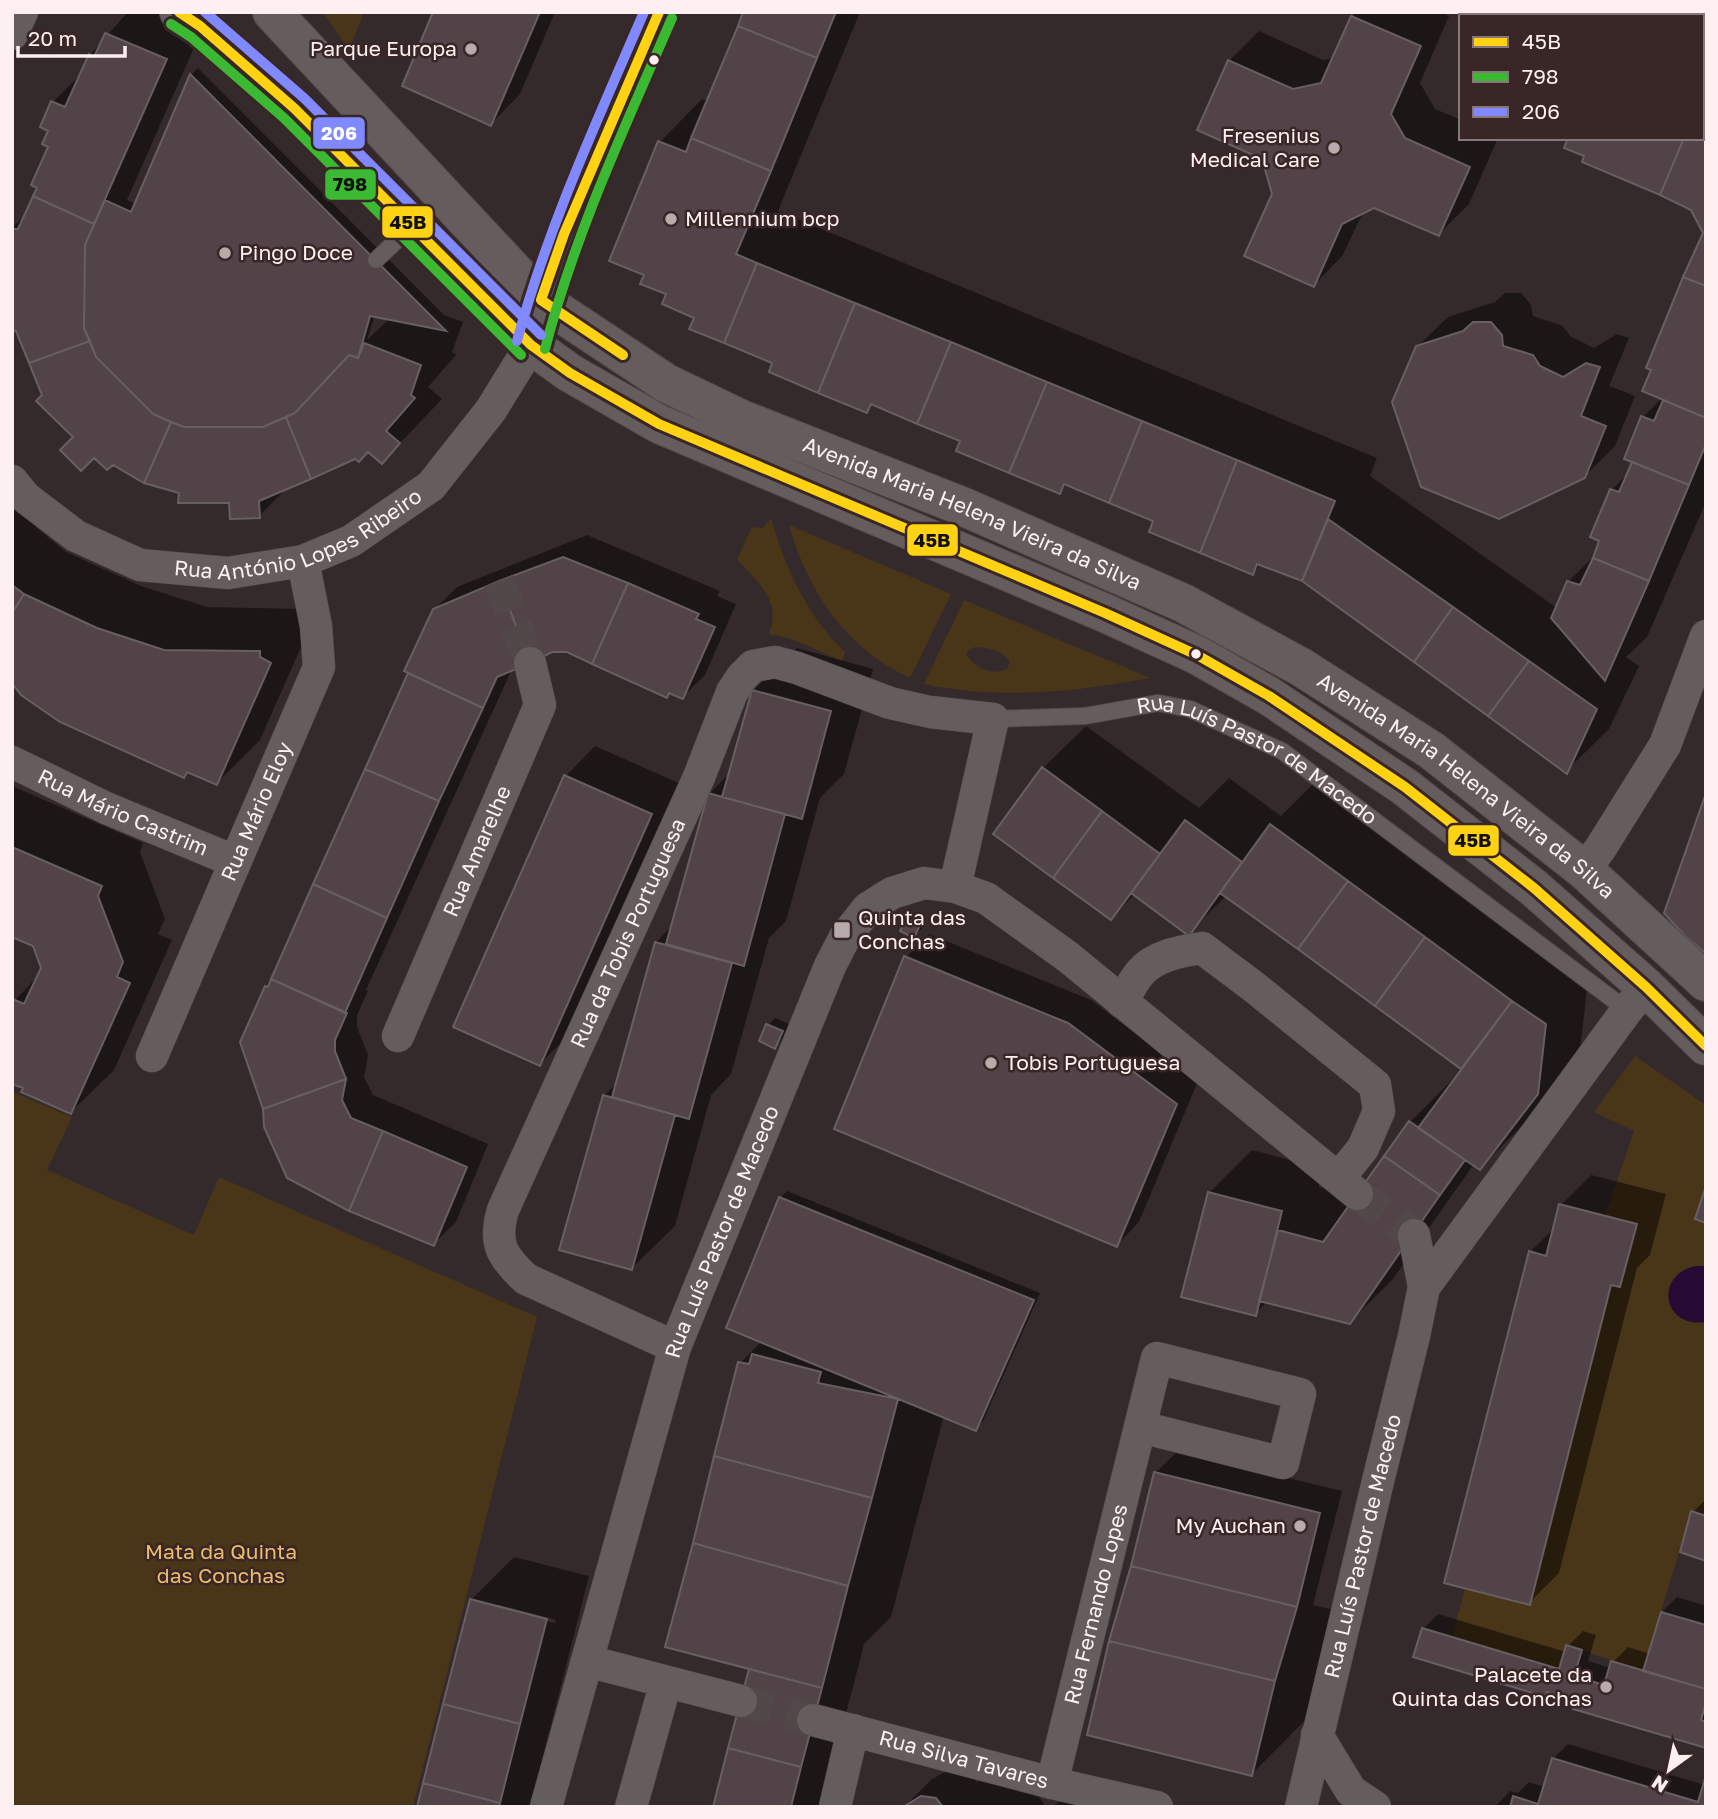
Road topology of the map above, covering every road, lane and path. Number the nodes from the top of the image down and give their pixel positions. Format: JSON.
{"nodes":[{"id":1,"x":22,"y":12,"type":"edge"},
{"id":2,"x":179,"y":12,"type":"edge"},
{"id":3,"x":272,"y":12,"type":"edge"},
{"id":4,"x":659,"y":12,"type":"edge"},
{"id":5,"x":12,"y":34,"type":"edge"},
{"id":6,"x":412,"y":226,"type":"junction"},
{"id":7,"x":376,"y":260,"type":"dead end"},
{"id":8,"x":541,"y":300,"type":"junction"},
{"id":9,"x":531,"y":345,"type":"junction"},
{"id":10,"x":12,"y":481,"type":"edge"},
{"id":11,"x":303,"y":561,"type":"junction"},
{"id":12,"x":1706,"y":636,"type":"edge"},
{"id":13,"x":530,"y":663,"type":"tunnel mouth"},
{"id":14,"x":993,"y":719,"type":"junction"},
{"id":15,"x":12,"y":762,"type":"edge"},
{"id":16,"x":234,"y":861,"type":"junction"},
{"id":17,"x":1584,"y":870,"type":"junction"},
{"id":18,"x":955,"y":887,"type":"junction"},
{"id":19,"x":1706,"y":982,"type":"edge"},
{"id":20,"x":1637,"y":999,"type":"junction"},
{"id":21,"x":1122,"y":1002,"type":"junction"},
{"id":22,"x":398,"y":1036,"type":"dead end"},
{"id":23,"x":1706,"y":1046,"type":"edge"},
{"id":24,"x":152,"y":1056,"type":"dead end"},
{"id":25,"x":1414,"y":1235,"type":"tunnel mouth"},
{"id":26,"x":1424,"y":1287,"type":"junction"},
{"id":27,"x":675,"y":1347,"type":"junction"},
{"id":28,"x":1141,"y":1427,"type":"junction"},
{"id":29,"x":587,"y":1661,"type":"junction"},
{"id":30,"x":666,"y":1682,"type":"junction"},
{"id":31,"x":741,"y":1701,"type":"tunnel mouth"},
{"id":32,"x":813,"y":1720,"type":"tunnel mouth"},
{"id":33,"x":853,"y":1730,"type":"junction"},
{"id":34,"x":1317,"y":1735,"type":"junction"},
{"id":35,"x":1052,"y":1783,"type":"junction"},
{"id":36,"x":546,"y":1807,"type":"edge"},
{"id":37,"x":631,"y":1807,"type":"edge"},
{"id":38,"x":835,"y":1807,"type":"edge"},
{"id":39,"x":1157,"y":1807,"type":"edge"},
{"id":40,"x":1301,"y":1807,"type":"edge"},
{"id":41,"x":1375,"y":1807,"type":"edge"}],
"edges":[{"from":1,"to":5,"type":"street"},
{"from":2,"to":6,"type":"street","name":"Avenida Maria Helena Vieira da Silva"},
{"from":3,"to":8,"type":"street","name":"Avenida Maria Helena Vieira da Silva"},
{"from":4,"to":8,"type":"street"},
{"from":6,"to":7,"type":"lane"},
{"from":6,"to":9,"type":"street","name":"Avenida Maria Helena Vieira da Silva"},
{"from":8,"to":9,"type":"street"},
{"from":8,"to":17,"type":"street","name":"Avenida Maria Helena Vieira da Silva"},
{"from":9,"to":11,"type":"street","name":"Rua António Lopes Ribeiro"},
{"from":9,"to":20,"type":"street","name":"Avenida Maria Helena Vieira da Silva"},
{"from":10,"to":11,"type":"street","name":"Rua António Lopes Ribeiro"},
{"from":11,"to":16,"type":"street","name":"Rua Mário Eloy"},
{"from":12,"to":17,"type":"street"},
{"from":13,"to":22,"type":"street","name":"Rua Amarelhe"},
{"from":14,"to":18,"type":"street"},
{"from":14,"to":20,"type":"lane","name":"Rua Luís Pastor de Macedo"},
{"from":14,"to":27,"type":"street","name":"Rua da Tobis Portuguesa"},
{"from":15,"to":16,"type":"street","name":"Rua Mário Castrim"},
{"from":16,"to":24,"type":"street","name":"Rua Mário Eloy"},
{"from":17,"to":19,"type":"street","name":"Avenida Maria Helena Vieira da Silva"},
{"from":18,"to":21,"type":"street","name":"Rua Luís Pastor de Macedo"},
{"from":18,"to":27,"type":"street","name":"Rua Luís Pastor de Macedo"},
{"from":20,"to":23,"type":"street","name":"Avenida Maria Helena Vieira da Silva"},
{"from":20,"to":26,"type":"street","name":"Rua Luís Pastor de Macedo"},
{"from":21,"to":21,"type":"street","name":"Rua Luís Pastor de Macedo"},
{"from":25,"to":26,"type":"street","name":"Rua Luís Pastor de Macedo"},
{"from":26,"to":34,"type":"street","name":"Rua Luís Pastor de Macedo"},
{"from":27,"to":29,"type":"street","name":"Rua Luís Pastor de Macedo"},
{"from":28,"to":28,"type":"street","name":"Rua Fernando Lopes"},
{"from":28,"to":35,"type":"street","name":"Rua Fernando Lopes"},
{"from":29,"to":30,"type":"street"},
{"from":29,"to":36,"type":"street","name":"Rua Luís Pastor de Macedo"},
{"from":30,"to":31,"type":"street"},
{"from":30,"to":37,"type":"street"},
{"from":32,"to":33,"type":"street","name":"Rua Silva Tavares"},
{"from":33,"to":35,"type":"street","name":"Rua Silva Tavares"},
{"from":33,"to":38,"type":"street","name":"Rua Silva Tavares"},
{"from":34,"to":40,"type":"street","name":"Rua Luís Pastor de Macedo"},
{"from":34,"to":41,"type":"street"},
{"from":35,"to":39,"type":"street","name":"Rua Silva Tavares"}]}
